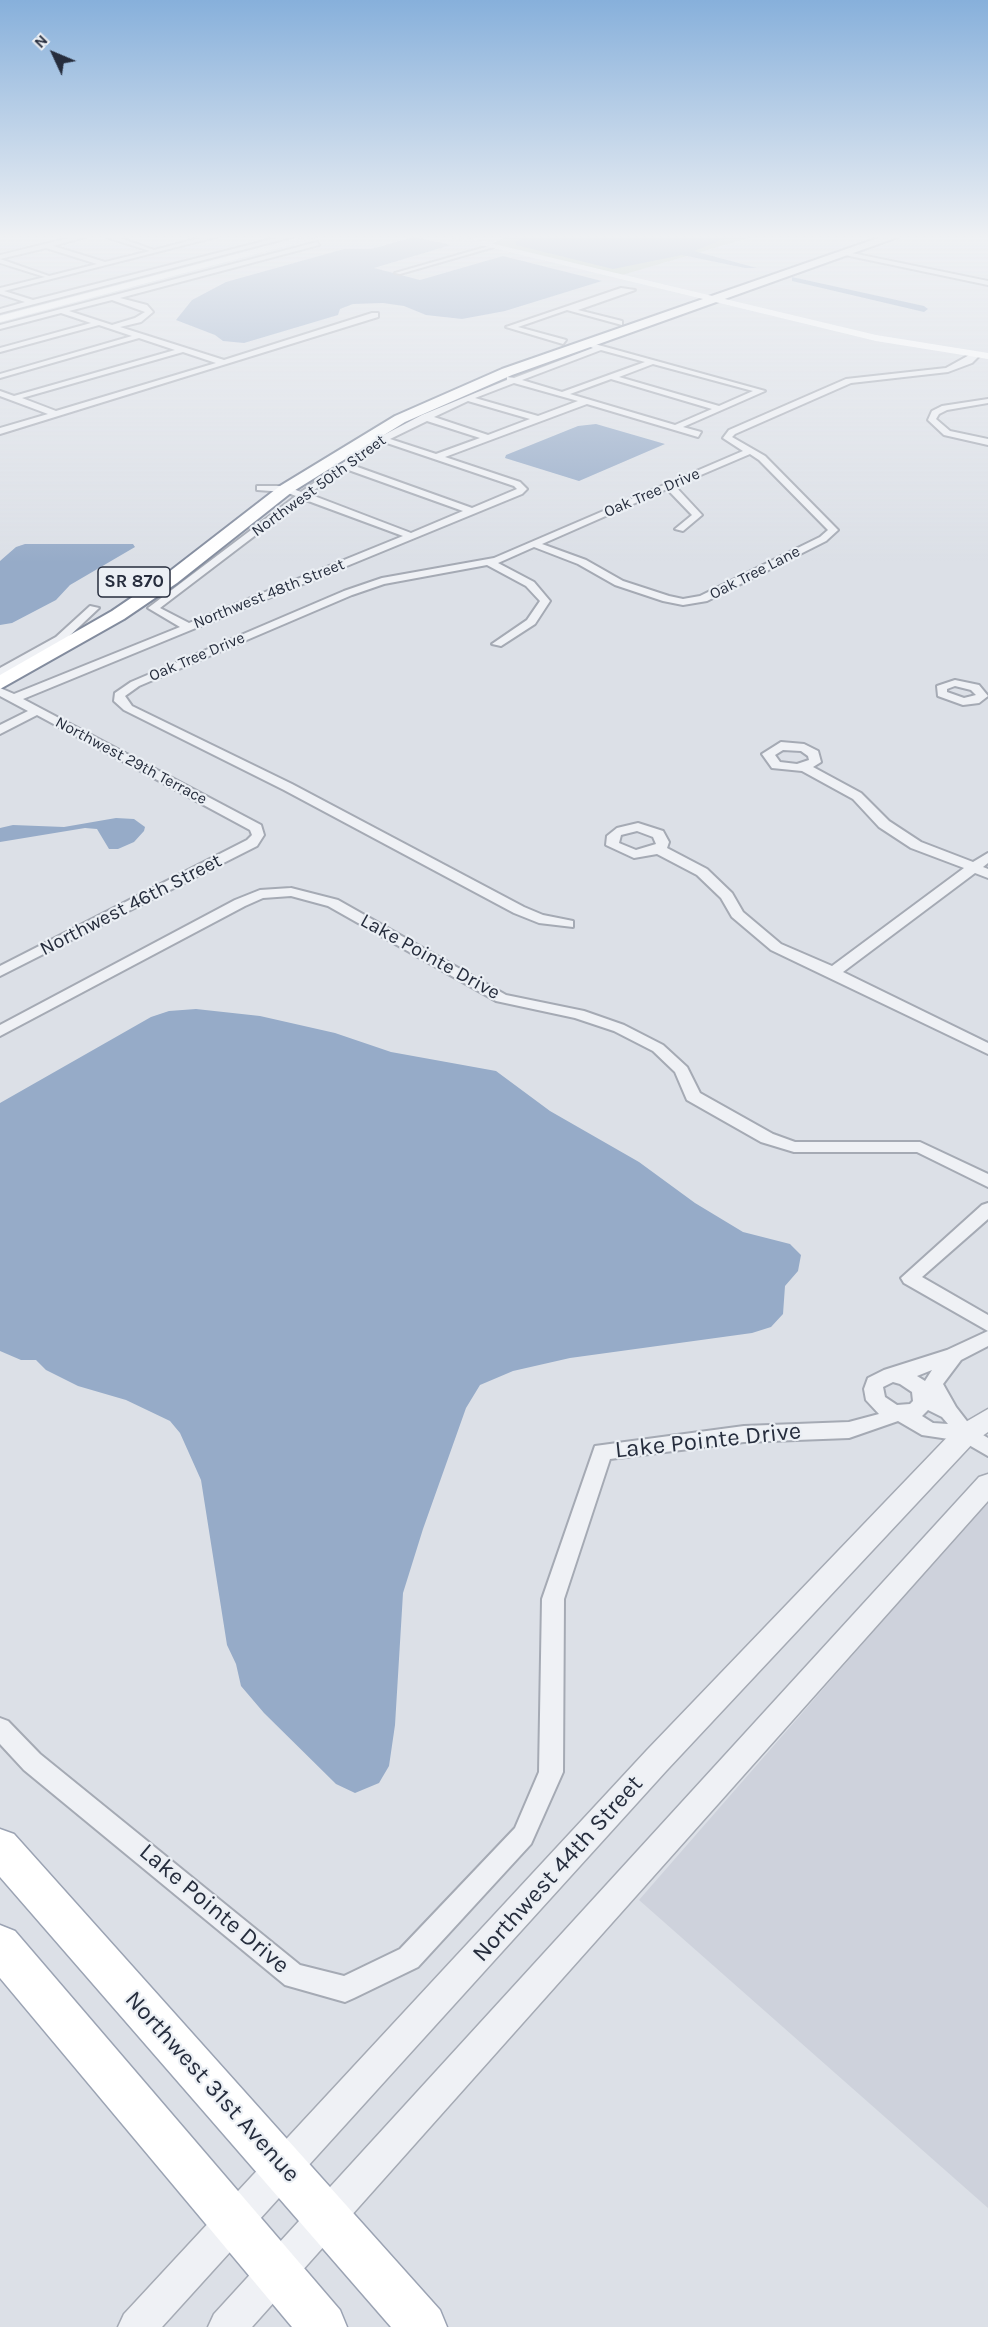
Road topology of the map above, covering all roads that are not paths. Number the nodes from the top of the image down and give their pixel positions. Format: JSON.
{"nodes":[{"id":1,"x":16,"y":346,"type":"edge"},
{"id":2,"x":106,"y":346,"type":"edge"},
{"id":3,"x":169,"y":346,"type":"edge"},
{"id":4,"x":281,"y":346,"type":"edge"},
{"id":5,"x":553,"y":346,"type":"edge"},
{"id":6,"x":561,"y":346,"type":"edge"},
{"id":7,"x":583,"y":346,"type":"edge"},
{"id":8,"x":590,"y":346,"type":"edge"},
{"id":9,"x":903,"y":346,"type":"edge"},
{"id":10,"x":602,"y":347,"type":"junction"},
{"id":11,"x":0,"y":350,"type":"edge"},
{"id":12,"x":183,"y":350,"type":"junction"},
{"id":13,"x":981,"y":357,"type":"edge"},
{"id":14,"x":655,"y":361,"type":"junction"},
{"id":15,"x":224,"y":363,"type":"junction"},
{"id":16,"x":0,"y":376,"type":"edge"},
{"id":17,"x":494,"y":377,"type":"junction"},
{"id":18,"x":611,"y":377,"type":"junction"},
{"id":19,"x":511,"y":379,"type":"junction"},
{"id":20,"x":0,"y":393,"type":"edge"},
{"id":21,"x":563,"y":394,"type":"junction"},
{"id":22,"x":15,"y":398,"type":"junction"},
{"id":23,"x":467,"y":398,"type":"junction"},
{"id":24,"x":587,"y":401,"type":"junction"},
{"id":25,"x":988,"y":401,"type":"edge"},
{"id":26,"x":722,"y":409,"type":"junction"},
{"id":27,"x":56,"y":414,"type":"junction"},
{"id":28,"x":425,"y":417,"type":"junction"},
{"id":29,"x":538,"y":419,"type":"junction"},
{"id":30,"x":676,"y":428,"type":"junction"},
{"id":31,"x":350,"y":430,"type":"dead end"},
{"id":32,"x":0,"y":431,"type":"edge"},
{"id":33,"x":698,"y":434,"type":"dead end"},
{"id":34,"x":489,"y":438,"type":"junction"},
{"id":35,"x":383,"y":439,"type":"junction"},
{"id":36,"x":988,"y":442,"type":"edge"},
{"id":37,"x":753,"y":451,"type":"junction"},
{"id":38,"x":436,"y":457,"type":"junction"},
{"id":39,"x":342,"y":465,"type":"junction"},
{"id":40,"x":669,"y":485,"type":"junction"},
{"id":41,"x":289,"y":486,"type":"junction"},
{"id":42,"x":471,"y":511,"type":"junction"},
{"id":43,"x":226,"y":513,"type":"dead end"},
{"id":44,"x":680,"y":529,"type":"dead end"},
{"id":45,"x":411,"y":536,"type":"junction"},
{"id":46,"x":534,"y":544,"type":"junction"},
{"id":47,"x":489,"y":562,"type":"junction"},
{"id":48,"x":99,"y":605,"type":"joint"},
{"id":49,"x":188,"y":627,"type":"junction"},
{"id":50,"x":497,"y":644,"type":"dead end"},
{"id":51,"x":0,"y":663,"type":"edge"},
{"id":52,"x":0,"y":672,"type":"edge"},
{"id":53,"x":0,"y":683,"type":"edge"},
{"id":54,"x":0,"y":692,"type":"edge"},
{"id":55,"x":15,"y":698,"type":"junction"},
{"id":56,"x":38,"y":710,"type":"junction"},
{"id":57,"x":0,"y":730,"type":"edge"},
{"id":58,"x":805,"y":767,"type":"dead end"},
{"id":59,"x":258,"y":835,"type":"joint"},
{"id":60,"x":658,"y":849,"type":"dead end"},
{"id":61,"x":988,"y":857,"type":"edge"},
{"id":62,"x":973,"y":867,"type":"junction"},
{"id":63,"x":988,"y":874,"type":"edge"},
{"id":64,"x":568,"y":924,"type":"dead end"},
{"id":65,"x":0,"y":972,"type":"edge"},
{"id":66,"x":833,"y":972,"type":"junction"},
{"id":67,"x":0,"y":1031,"type":"edge"},
{"id":68,"x":988,"y":1049,"type":"edge"},
{"id":69,"x":988,"y":1180,"type":"edge"},
{"id":70,"x":988,"y":1209,"type":"edge"},
{"id":71,"x":988,"y":1324,"type":"edge"},
{"id":72,"x":988,"y":1338,"type":"edge"},
{"id":73,"x":954,"y":1355,"type":"junction"},
{"id":74,"x":907,"y":1372,"type":"junction"},
{"id":75,"x":929,"y":1390,"type":"junction"},
{"id":76,"x":876,"y":1400,"type":"junction"},
{"id":77,"x":899,"y":1414,"type":"junction"},
{"id":78,"x":973,"y":1428,"type":"edge"},
{"id":79,"x":849,"y":1430,"type":"junction"},
{"id":80,"x":988,"y":1484,"type":"edge"},
{"id":81,"x":0,"y":1728,"type":"edge"},
{"id":82,"x":0,"y":1848,"type":"edge"},
{"id":83,"x":0,"y":1946,"type":"edge"},
{"id":84,"x":285,"y":2168,"type":"junction"},
{"id":85,"x":326,"y":2216,"type":"junction"},
{"id":86,"x":235,"y":2221,"type":"junction"},
{"id":87,"x":276,"y":2271,"type":"junction"},
{"id":88,"x":137,"y":2327,"type":"edge"},
{"id":89,"x":227,"y":2327,"type":"edge"},
{"id":90,"x":323,"y":2327,"type":"edge"},
{"id":91,"x":423,"y":2327,"type":"edge"}],
"edges":[{"from":1,"to":11,"type":"street"},
{"from":2,"to":16,"type":"street"},
{"from":3,"to":12,"type":"street"},
{"from":4,"to":15,"type":"street"},
{"from":5,"to":31,"type":"highway"},
{"from":6,"to":17,"type":"highway"},
{"from":7,"to":17,"type":"highway","number":"SR 870"},
{"from":8,"to":10,"type":"street"},
{"from":9,"to":13,"type":"main road"},
{"from":10,"to":14,"type":"street"},
{"from":10,"to":19,"type":"street","name":"Northwest 50th Street"},
{"from":12,"to":15,"type":"street"},
{"from":12,"to":22,"type":"street"},
{"from":13,"to":37,"type":"street"},
{"from":14,"to":18,"type":"street"},
{"from":14,"to":26,"type":"street"},
{"from":15,"to":27,"type":"street"},
{"from":17,"to":19,"type":"street"},
{"from":17,"to":41,"type":"highway","number":"SR 870"},
{"from":18,"to":21,"type":"street"},
{"from":18,"to":26,"type":"street"},
{"from":19,"to":21,"type":"street"},
{"from":19,"to":23,"type":"street","name":"Northwest 50th Street"},
{"from":20,"to":22,"type":"street"},
{"from":21,"to":24,"type":"street"},
{"from":22,"to":27,"type":"street"},
{"from":23,"to":28,"type":"street","name":"Northwest 50th Street"},
{"from":23,"to":29,"type":"street"},
{"from":24,"to":29,"type":"street"},
{"from":24,"to":30,"type":"street"},
{"from":25,"to":36,"type":"street"},
{"from":26,"to":30,"type":"street"},
{"from":27,"to":32,"type":"street"},
{"from":28,"to":34,"type":"street"},
{"from":28,"to":35,"type":"street","name":"Northwest 50th Street"},
{"from":29,"to":34,"type":"street"},
{"from":30,"to":33,"type":"street"},
{"from":34,"to":38,"type":"street"},
{"from":35,"to":38,"type":"street"},
{"from":35,"to":39,"type":"street","name":"Northwest 50th Street"},
{"from":37,"to":40,"type":"street","name":"Oak Tree Drive"},
{"from":37,"to":46,"type":"street","name":"Oak Tree Lane"},
{"from":38,"to":42,"type":"street","name":"Northwest 48th Street"},
{"from":39,"to":41,"type":"street","name":"Northwest 50th Street"},
{"from":39,"to":42,"type":"street"},
{"from":40,"to":44,"type":"street"},
{"from":40,"to":46,"type":"street","name":"Oak Tree Drive"},
{"from":41,"to":43,"type":"highway","number":"SR 870"},
{"from":41,"to":45,"type":"street"},
{"from":41,"to":49,"type":"street","name":"Northwest 50th Street"},
{"from":41,"to":53,"type":"highway","number":"SR 870"},
{"from":42,"to":45,"type":"street","name":"Northwest 48th Street"},
{"from":45,"to":49,"type":"street","name":"Northwest 48th Street"},
{"from":46,"to":47,"type":"street","name":"Oak Tree Drive"},
{"from":47,"to":50,"type":"street"},
{"from":47,"to":64,"type":"street","name":"Oak Tree Drive"},
{"from":48,"to":51,"type":"highway","number":"SR 870"},
{"from":48,"to":52,"type":"street"},
{"from":49,"to":55,"type":"street","name":"Northwest 48th Street"},
{"from":54,"to":55,"type":"street","name":"Northwest 29th Terrace"},
{"from":55,"to":56,"type":"street","name":"Northwest 29th Terrace"},
{"from":56,"to":57,"type":"street"},
{"from":56,"to":59,"type":"street","name":"Northwest 29th Terrace"},
{"from":58,"to":62,"type":"street"},
{"from":59,"to":65,"type":"street","name":"Northwest 46th Street"},
{"from":60,"to":66,"type":"street"},
{"from":61,"to":62,"type":"street"},
{"from":62,"to":63,"type":"street"},
{"from":62,"to":66,"type":"street"},
{"from":66,"to":68,"type":"street"},
{"from":67,"to":69,"type":"street","name":"Lake Pointe Drive"},
{"from":70,"to":71,"type":"street"},
{"from":72,"to":73,"type":"street","name":"Lake Pointe Drive"},
{"from":73,"to":74,"type":"street","name":"Lake Pointe Drive"},
{"from":73,"to":75,"type":"street","name":"Lake Pointe Drive"},
{"from":74,"to":75,"type":"street"},
{"from":74,"to":76,"type":"street","name":"Lake Pointe Drive"},
{"from":75,"to":77,"type":"street","name":"Lake Pointe Drive"},
{"from":75,"to":78,"type":"street"},
{"from":76,"to":77,"type":"street"},
{"from":76,"to":79,"type":"street","name":"Lake Pointe Drive"},
{"from":77,"to":78,"type":"street"},
{"from":77,"to":79,"type":"street","name":"Lake Pointe Drive"},
{"from":78,"to":84,"type":"street","name":"Northwest 44th Street"},
{"from":79,"to":81,"type":"street","name":"Lake Pointe Drive"},
{"from":80,"to":85,"type":"street"},
{"from":82,"to":84,"type":"main road","name":"Northwest 31st Avenue"},
{"from":83,"to":86,"type":"main road"},
{"from":84,"to":85,"type":"main road","name":"Northwest 31st Avenue"},
{"from":84,"to":86,"type":"street","name":"Northwest 44th Street"},
{"from":85,"to":87,"type":"street"},
{"from":85,"to":91,"type":"main road","name":"Northwest 31st Avenue"},
{"from":86,"to":87,"type":"main road"},
{"from":86,"to":88,"type":"street","name":"Northwest 44th Street"},
{"from":87,"to":89,"type":"street"},
{"from":87,"to":90,"type":"main road"}]}
